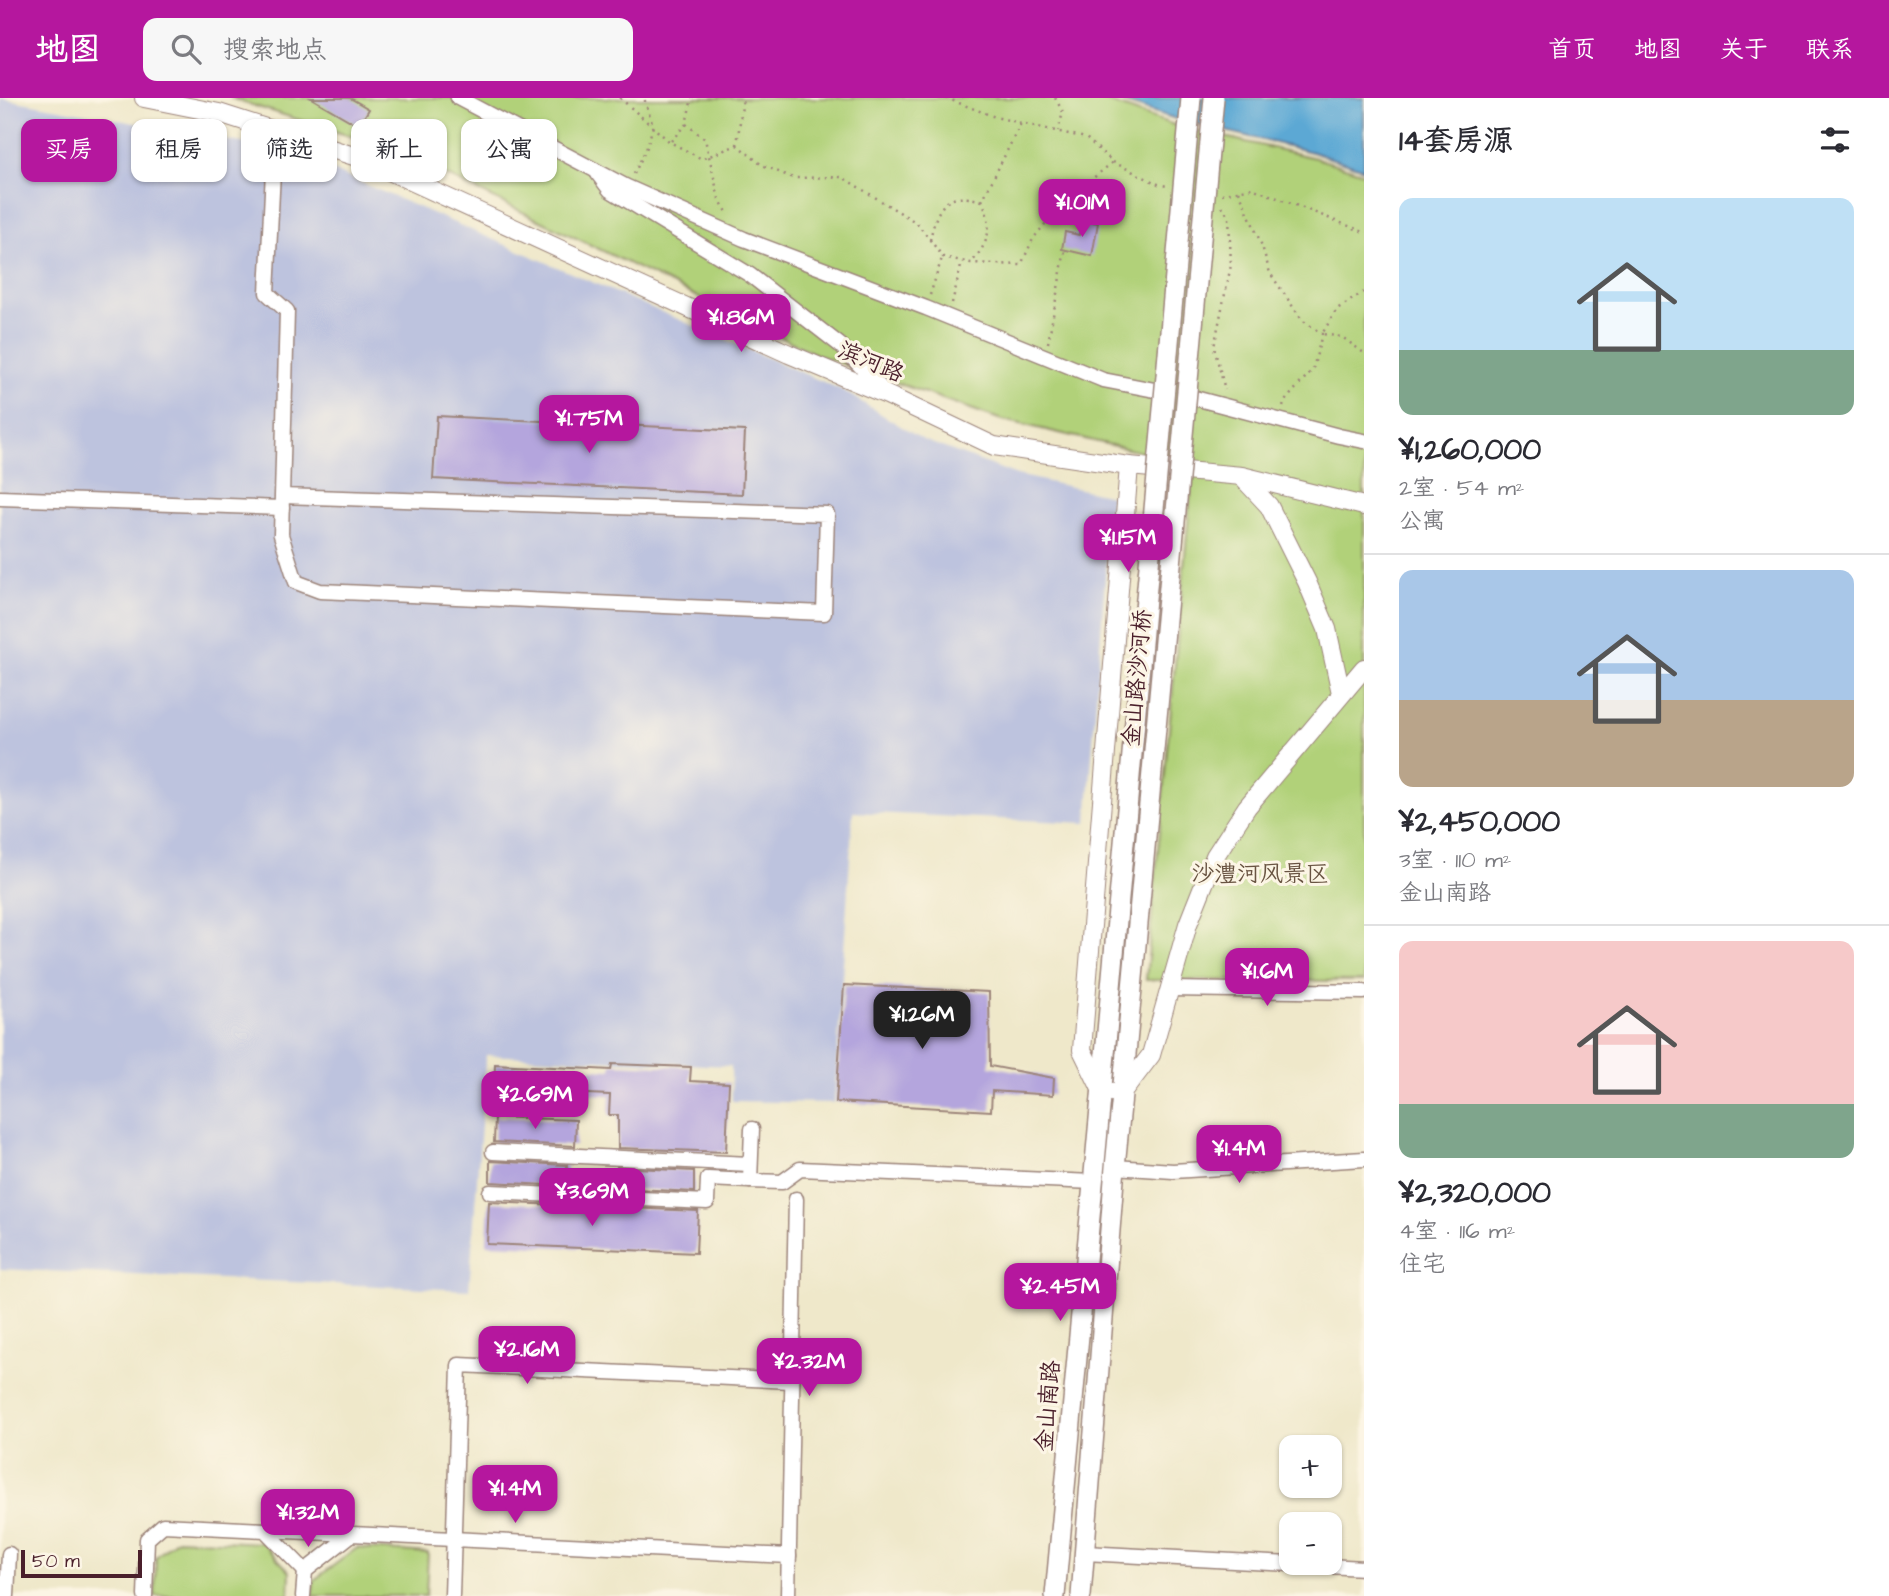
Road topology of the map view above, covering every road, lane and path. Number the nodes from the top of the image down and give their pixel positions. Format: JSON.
{"nodes":[{"id":1,"x":144,"y":98,"type":"edge"},
{"id":2,"x":458,"y":98,"type":"edge"},
{"id":3,"x":620,"y":98,"type":"edge"},
{"id":4,"x":644,"y":98,"type":"edge"},
{"id":5,"x":692,"y":98,"type":"edge"},
{"id":6,"x":743,"y":98,"type":"edge"},
{"id":7,"x":946,"y":98,"type":"edge"},
{"id":8,"x":1055,"y":98,"type":"edge"},
{"id":9,"x":1191,"y":98,"type":"edge"},
{"id":10,"x":1214,"y":98,"type":"edge"},
{"id":11,"x":241,"y":120,"type":"edge"},
{"id":12,"x":1021,"y":123,"type":"junction"},
{"id":13,"x":686,"y":124,"type":"junction"},
{"id":14,"x":653,"y":126,"type":"junction"},
{"id":15,"x":1058,"y":131,"type":"junction"},
{"id":16,"x":670,"y":142,"type":"junction"},
{"id":17,"x":737,"y":145,"type":"junction"},
{"id":18,"x":337,"y":151,"type":"edge"},
{"id":19,"x":709,"y":156,"type":"junction"},
{"id":20,"x":1113,"y":162,"type":"junction"},
{"id":21,"x":594,"y":169,"type":"junction"},
{"id":22,"x":272,"y":182,"type":"edge"},
{"id":23,"x":1169,"y":186,"type":"dead end"},
{"id":24,"x":627,"y":187,"type":"junction"},
{"id":25,"x":1239,"y":191,"type":"junction"},
{"id":26,"x":1216,"y":193,"type":"dead end"},
{"id":27,"x":982,"y":201,"type":"junction"},
{"id":28,"x":1222,"y":205,"type":"dead end"},
{"id":29,"x":1364,"y":232,"type":"edge"},
{"id":30,"x":744,"y":239,"type":"junction"},
{"id":31,"x":930,"y":240,"type":"junction"},
{"id":32,"x":1065,"y":250,"type":"dead end"},
{"id":33,"x":943,"y":257,"type":"junction"},
{"id":34,"x":962,"y":262,"type":"junction"},
{"id":35,"x":971,"y":263,"type":"junction"},
{"id":36,"x":1364,"y":292,"type":"edge"},
{"id":37,"x":926,"y":309,"type":"junction"},
{"id":38,"x":948,"y":317,"type":"junction"},
{"id":39,"x":1322,"y":334,"type":"junction"},
{"id":40,"x":1364,"y":353,"type":"edge"},
{"id":41,"x":1045,"y":357,"type":"junction"},
{"id":42,"x":1165,"y":392,"type":"junction"},
{"id":43,"x":887,"y":395,"type":"junction"},
{"id":44,"x":1188,"y":396,"type":"junction"},
{"id":45,"x":1223,"y":405,"type":"junction"},
{"id":46,"x":1280,"y":420,"type":"junction"},
{"id":47,"x":1364,"y":441,"type":"edge"},
{"id":48,"x":1129,"y":466,"type":"junction"},
{"id":49,"x":1242,"y":476,"type":"junction"},
{"id":50,"x":0,"y":498,"type":"edge"},
{"id":51,"x":282,"y":502,"type":"junction"},
{"id":52,"x":1364,"y":506,"type":"edge"},
{"id":53,"x":1364,"y":668,"type":"edge"},
{"id":54,"x":1341,"y":693,"type":"junction"},
{"id":55,"x":1170,"y":989,"type":"junction"},
{"id":56,"x":1364,"y":992,"type":"edge"},
{"id":57,"x":1105,"y":1054,"type":"joint"},
{"id":58,"x":1126,"y":1054,"type":"joint"},
{"id":59,"x":1102,"y":1091,"type":"junction"},
{"id":60,"x":1122,"y":1093,"type":"junction"},
{"id":61,"x":751,"y":1129,"type":"dead end"},
{"id":62,"x":493,"y":1152,"type":"dead end"},
{"id":63,"x":1364,"y":1160,"type":"edge"},
{"id":64,"x":750,"y":1164,"type":"junction"},
{"id":65,"x":1115,"y":1167,"type":"junction"},
{"id":66,"x":750,"y":1181,"type":"junction"},
{"id":67,"x":1093,"y":1182,"type":"junction"},
{"id":68,"x":490,"y":1192,"type":"dead end"},
{"id":69,"x":796,"y":1199,"type":"dead end"},
{"id":70,"x":791,"y":1381,"type":"junction"},
{"id":71,"x":265,"y":1530,"type":"junction"},
{"id":72,"x":352,"y":1534,"type":"junction"},
{"id":73,"x":452,"y":1539,"type":"junction"},
{"id":74,"x":1085,"y":1553,"type":"junction"},
{"id":75,"x":9,"y":1554,"type":"dead end"},
{"id":76,"x":789,"y":1556,"type":"junction"},
{"id":77,"x":1364,"y":1569,"type":"edge"},
{"id":78,"x":305,"y":1571,"type":"junction"},
{"id":79,"x":7,"y":1596,"type":"edge"},
{"id":80,"x":145,"y":1596,"type":"edge"},
{"id":81,"x":303,"y":1596,"type":"edge"},
{"id":82,"x":452,"y":1596,"type":"edge"},
{"id":83,"x":788,"y":1596,"type":"edge"},
{"id":84,"x":1055,"y":1596,"type":"edge"},
{"id":85,"x":1081,"y":1596,"type":"edge"}],
"edges":[{"from":1,"to":11,"type":"street","name":"滨河路"},
{"from":2,"to":21,"type":"street"},
{"from":3,"to":14,"type":"path"},
{"from":4,"to":14,"type":"path"},
{"from":5,"to":13,"type":"path"},
{"from":6,"to":17,"type":"path"},
{"from":7,"to":12,"type":"path"},
{"from":8,"to":15,"type":"path"},
{"from":9,"to":42,"type":"main road","name":"金山路沙河桥","bridge":true},
{"from":10,"to":44,"type":"main road","name":"金山路沙河桥","bridge":true},
{"from":12,"to":15,"type":"path"},
{"from":12,"to":27,"type":"path"},
{"from":13,"to":16,"type":"path"},
{"from":13,"to":19,"type":"path"},
{"from":14,"to":16,"type":"path"},
{"from":14,"to":24,"type":"path"},
{"from":15,"to":20,"type":"path"},
{"from":16,"to":19,"type":"path"},
{"from":17,"to":19,"type":"path"},
{"from":17,"to":31,"type":"path"},
{"from":18,"to":43,"type":"street","name":"滨河路"},
{"from":19,"to":30,"type":"path"},
{"from":20,"to":23,"type":"path"},
{"from":20,"to":35,"type":"path"},
{"from":21,"to":24,"type":"street"},
{"from":21,"to":43,"type":"street"},
{"from":22,"to":51,"type":"street"},
{"from":24,"to":30,"type":"street"},
{"from":25,"to":26,"type":"path"},
{"from":25,"to":29,"type":"path"},
{"from":25,"to":39,"type":"path"},
{"from":27,"to":31,"type":"path"},
{"from":27,"to":35,"type":"path"},
{"from":28,"to":45,"type":"path"},
{"from":30,"to":37,"type":"street"},
{"from":31,"to":33,"type":"path"},
{"from":32,"to":41,"type":"path"},
{"from":33,"to":34,"type":"path"},
{"from":33,"to":37,"type":"path"},
{"from":34,"to":35,"type":"path"},
{"from":34,"to":38,"type":"path"},
{"from":36,"to":39,"type":"path"},
{"from":37,"to":38,"type":"street"},
{"from":38,"to":41,"type":"street"},
{"from":39,"to":40,"type":"path"},
{"from":39,"to":46,"type":"path"},
{"from":41,"to":42,"type":"street"},
{"from":42,"to":57,"type":"main road","name":"金山路沙河桥","bridge":true},
{"from":43,"to":48,"type":"street","name":"滨河路"},
{"from":44,"to":45,"type":"street"},
{"from":44,"to":58,"type":"main road","name":"金山路沙河桥","bridge":true},
{"from":45,"to":46,"type":"street"},
{"from":46,"to":47,"type":"street"},
{"from":48,"to":49,"type":"street","name":"滨河路"},
{"from":48,"to":59,"type":"street"},
{"from":49,"to":52,"type":"street","name":"滨河路"},
{"from":49,"to":54,"type":"street"},
{"from":50,"to":51,"type":"street"},
{"from":51,"to":51,"type":"street"},
{"from":53,"to":54,"type":"street"},
{"from":54,"to":55,"type":"street"},
{"from":55,"to":56,"type":"street"},
{"from":55,"to":60,"type":"street"},
{"from":57,"to":59,"type":"main road","name":"金山南路"},
{"from":58,"to":60,"type":"main road","name":"金山南路"},
{"from":59,"to":60,"type":"street"},
{"from":59,"to":67,"type":"main road","name":"金山南路"},
{"from":60,"to":65,"type":"main road","name":"金山南路"},
{"from":61,"to":64,"type":"street"},
{"from":62,"to":64,"type":"street"},
{"from":63,"to":65,"type":"street"},
{"from":64,"to":66,"type":"street"},
{"from":65,"to":74,"type":"main road","name":"金山南路"},
{"from":66,"to":67,"type":"street"},
{"from":66,"to":68,"type":"street"},
{"from":67,"to":84,"type":"main road","name":"金山南路"},
{"from":69,"to":70,"type":"street"},
{"from":70,"to":73,"type":"street"},
{"from":70,"to":76,"type":"street"},
{"from":71,"to":72,"type":"street"},
{"from":71,"to":78,"type":"street"},
{"from":71,"to":80,"type":"street"},
{"from":72,"to":73,"type":"street"},
{"from":72,"to":78,"type":"street"},
{"from":73,"to":76,"type":"street"},
{"from":73,"to":82,"type":"street"},
{"from":74,"to":77,"type":"street"},
{"from":74,"to":85,"type":"main road","name":"金山南路"},
{"from":75,"to":79,"type":"street"},
{"from":76,"to":83,"type":"street"},
{"from":78,"to":81,"type":"street"}]}
